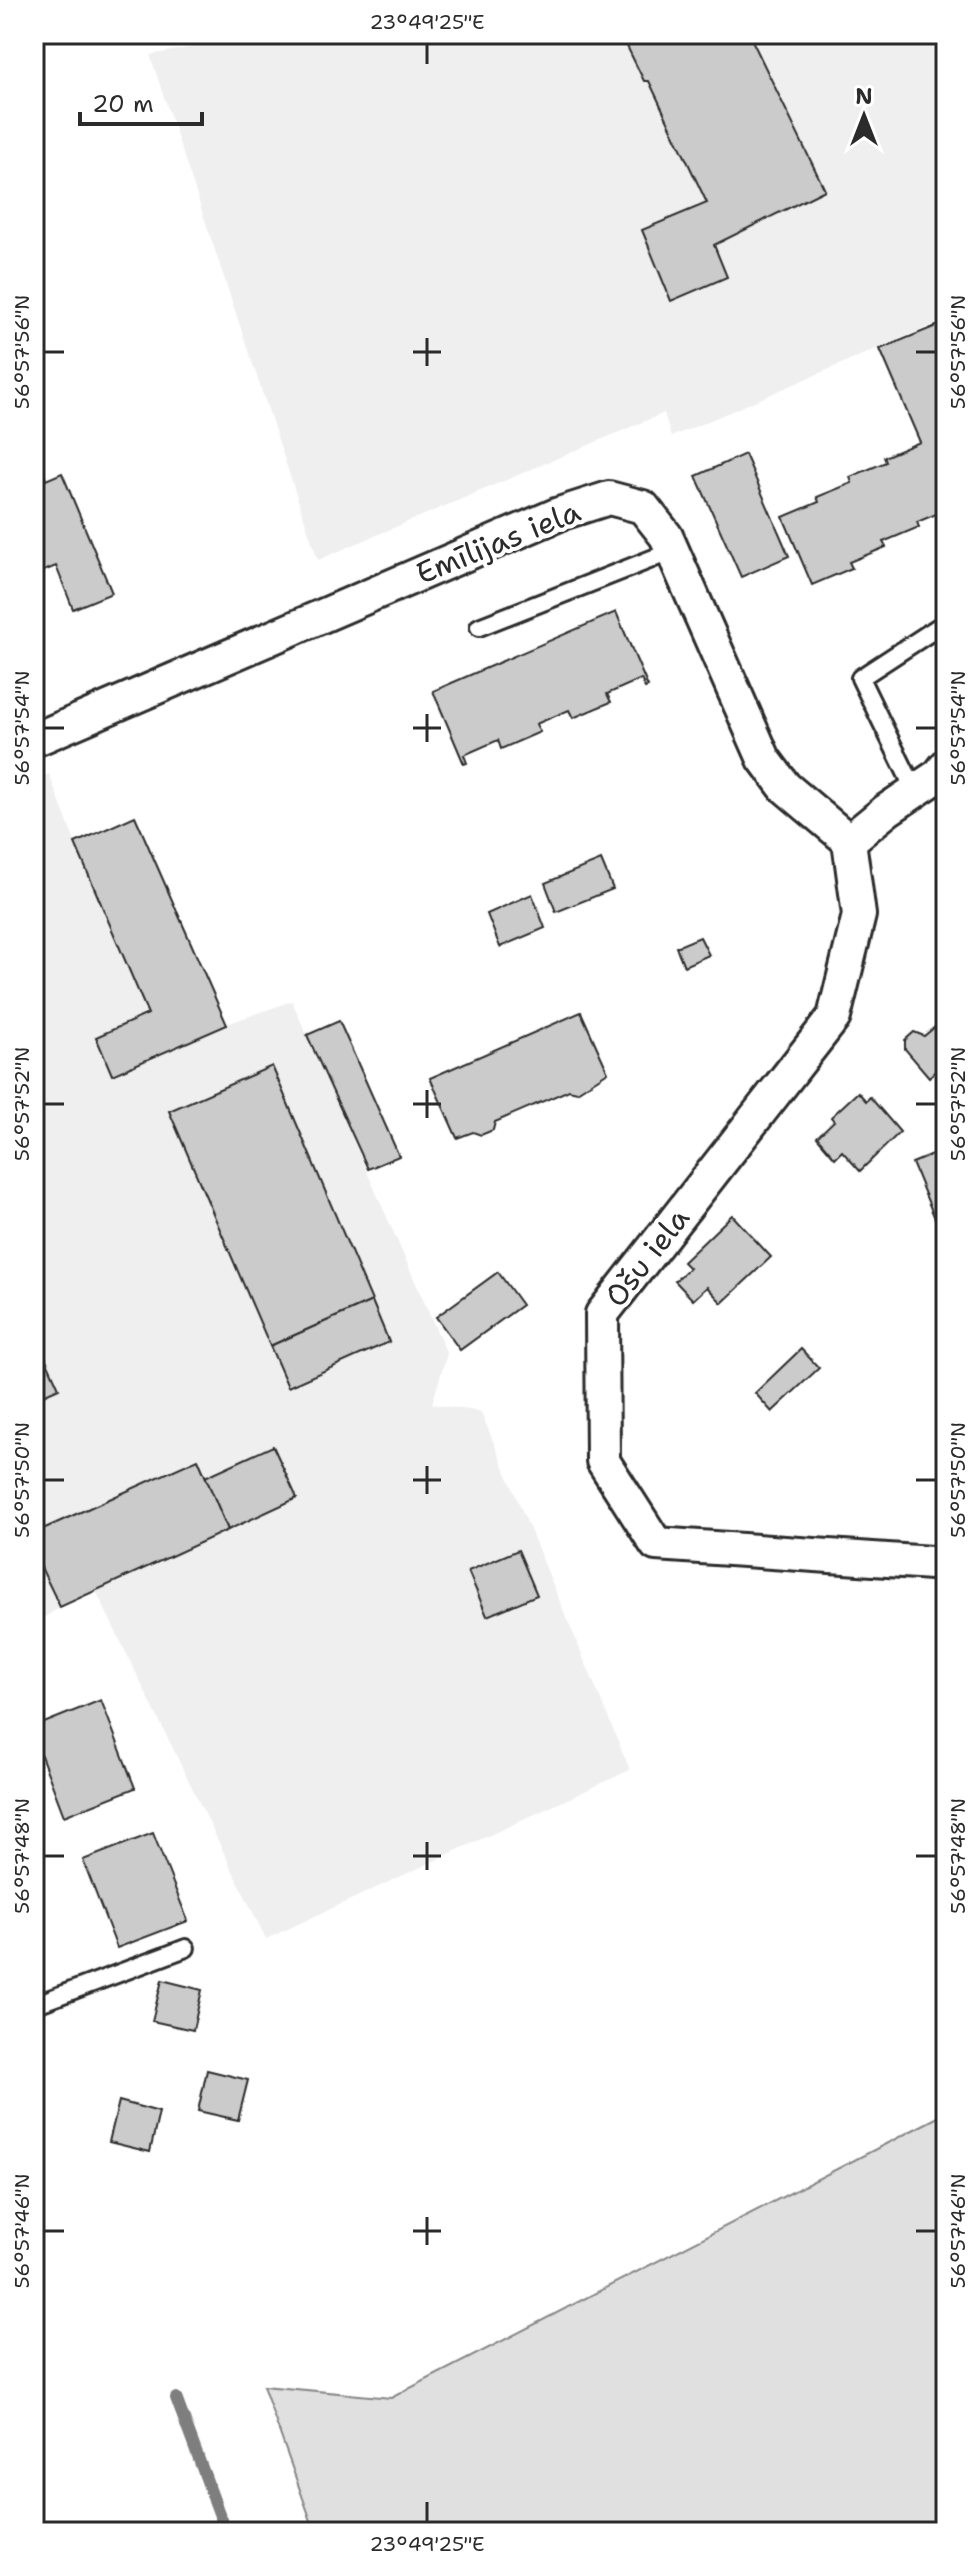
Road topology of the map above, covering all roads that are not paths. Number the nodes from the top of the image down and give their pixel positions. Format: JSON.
{"nodes":[{"id":1,"x":672,"y":551,"type":"junction"},
{"id":2,"x":946,"y":622,"type":"edge"},
{"id":3,"x":479,"y":627,"type":"dead end"},
{"id":4,"x":34,"y":740,"type":"edge"},
{"id":5,"x":946,"y":766,"type":"edge"},
{"id":6,"x":915,"y":791,"type":"junction"},
{"id":7,"x":849,"y":841,"type":"junction"},
{"id":8,"x":946,"y":1564,"type":"edge"},
{"id":9,"x":186,"y":1948,"type":"dead end"},
{"id":10,"x":34,"y":2005,"type":"edge"}],
"edges":[{"from":1,"to":3,"type":"lane"},
{"from":1,"to":4,"type":"street","name":"Emīlijas iela"},
{"from":1,"to":7,"type":"street","name":"Emīlijas iela"},
{"from":2,"to":6,"type":"lane"},
{"from":5,"to":6,"type":"street"},
{"from":6,"to":7,"type":"street"},
{"from":7,"to":8,"type":"street","name":"Ošu iela"},
{"from":9,"to":10,"type":"lane"}]}
